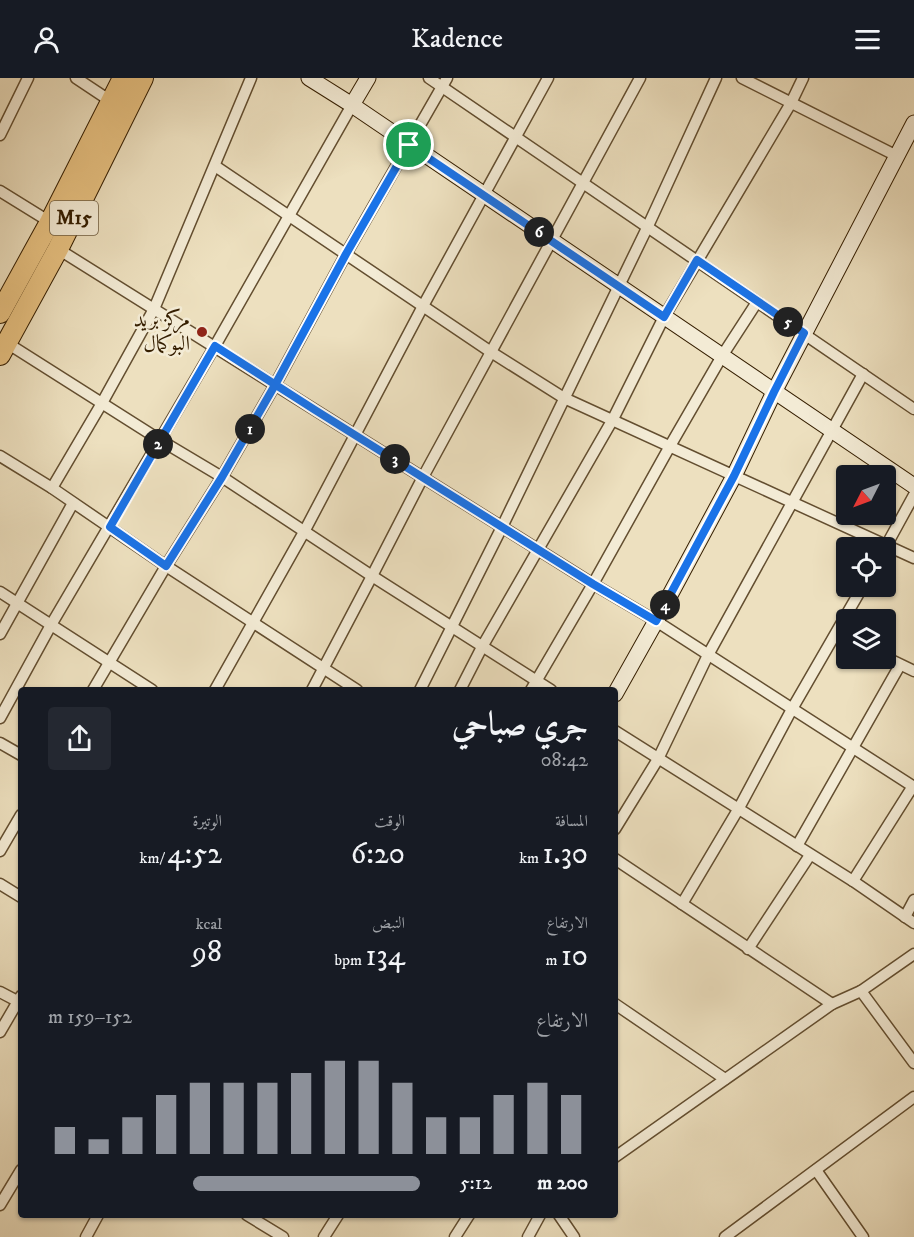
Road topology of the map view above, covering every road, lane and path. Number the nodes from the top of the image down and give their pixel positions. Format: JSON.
{"nodes":[{"id":1,"x":28,"y":78,"type":"edge"},
{"id":2,"x":76,"y":78,"type":"edge"},
{"id":3,"x":123,"y":78,"type":"edge"},
{"id":4,"x":142,"y":78,"type":"edge"},
{"id":5,"x":251,"y":78,"type":"edge"},
{"id":6,"x":309,"y":78,"type":"edge"},
{"id":7,"x":368,"y":78,"type":"edge"},
{"id":8,"x":429,"y":78,"type":"edge"},
{"id":9,"x":548,"y":78,"type":"edge"},
{"id":10,"x":640,"y":78,"type":"edge"},
{"id":11,"x":716,"y":78,"type":"edge"},
{"id":12,"x":742,"y":78,"type":"edge"},
{"id":13,"x":803,"y":78,"type":"edge"},
{"id":14,"x":445,"y":83,"type":"edge"},
{"id":15,"x":112,"y":102,"type":"junction"},
{"id":16,"x":791,"y":103,"type":"junction"},
{"id":17,"x":352,"y":105,"type":"junction"},
{"id":18,"x":914,"y":123,"type":"edge"},
{"id":19,"x":0,"y":135,"type":"edge"},
{"id":20,"x":516,"y":136,"type":"junction"},
{"id":21,"x":409,"y":145,"type":"junction"},
{"id":22,"x":897,"y":156,"type":"junction"},
{"id":23,"x":215,"y":166,"type":"junction"},
{"id":24,"x":583,"y":182,"type":"junction"},
{"id":25,"x":0,"y":191,"type":"edge"},
{"id":26,"x":484,"y":195,"type":"junction"},
{"id":27,"x":289,"y":215,"type":"junction"},
{"id":28,"x":50,"y":222,"type":"junction"},
{"id":29,"x":648,"y":226,"type":"junction"},
{"id":30,"x":552,"y":241,"type":"junction"},
{"id":31,"x":58,"y":249,"type":"junction"},
{"id":32,"x":346,"y":254,"type":"junction"},
{"id":33,"x":697,"y":260,"type":"junction"},
{"id":34,"x":619,"y":286,"type":"junction"},
{"id":35,"x":757,"y":302,"type":"junction"},
{"id":36,"x":423,"y":306,"type":"junction"},
{"id":37,"x":154,"y":309,"type":"junction"},
{"id":38,"x":0,"y":313,"type":"edge"},
{"id":39,"x":664,"y":317,"type":"junction"},
{"id":40,"x":804,"y":333,"type":"junction"},
{"id":41,"x":215,"y":346,"type":"junction"},
{"id":42,"x":3,"y":349,"type":"edge"},
{"id":43,"x":491,"y":352,"type":"junction"},
{"id":44,"x":722,"y":356,"type":"junction"},
{"id":45,"x":863,"y":374,"type":"junction"},
{"id":46,"x":275,"y":385,"type":"junction"},
{"id":47,"x":774,"y":392,"type":"junction"},
{"id":48,"x":564,"y":398,"type":"junction"},
{"id":49,"x":102,"y":403,"type":"junction"},
{"id":50,"x":914,"y":408,"type":"edge"},
{"id":51,"x":613,"y":419,"type":"junction"},
{"id":52,"x":831,"y":430,"type":"junction"},
{"id":53,"x":355,"y":435,"type":"junction"},
{"id":54,"x":160,"y":440,"type":"junction"},
{"id":55,"x":670,"y":446,"type":"junction"},
{"id":56,"x":0,"y":456,"type":"edge"},
{"id":57,"x":734,"y":476,"type":"junction"},
{"id":58,"x":222,"y":477,"type":"junction"},
{"id":59,"x":423,"y":477,"type":"junction"},
{"id":60,"x":914,"y":486,"type":"edge"},
{"id":61,"x":52,"y":488,"type":"junction"},
{"id":62,"x":914,"y":495,"type":"edge"},
{"id":63,"x":792,"y":502,"type":"junction"},
{"id":64,"x":73,"y":503,"type":"junction"},
{"id":65,"x":502,"y":526,"type":"junction"},
{"id":66,"x":110,"y":527,"type":"junction"},
{"id":67,"x":304,"y":532,"type":"junction"},
{"id":68,"x":867,"y":537,"type":"edge"},
{"id":69,"x":891,"y":537,"type":"edge"},
{"id":70,"x":539,"y":549,"type":"junction"},
{"id":71,"x":896,"y":550,"type":"edge"},
{"id":72,"x":914,"y":558,"type":"edge"},
{"id":73,"x":166,"y":566,"type":"junction"},
{"id":74,"x":372,"y":576,"type":"junction"},
{"id":75,"x":593,"y":584,"type":"junction"},
{"id":76,"x":0,"y":592,"type":"edge"},
{"id":77,"x":18,"y":603,"type":"junction"},
{"id":78,"x":656,"y":621,"type":"junction"},
{"id":79,"x":252,"y":623,"type":"junction"},
{"id":80,"x":51,"y":625,"type":"junction"},
{"id":81,"x":452,"y":627,"type":"junction"},
{"id":82,"x":0,"y":634,"type":"edge"},
{"id":83,"x":836,"y":643,"type":"edge"},
{"id":84,"x":482,"y":647,"type":"junction"},
{"id":85,"x":708,"y":655,"type":"junction"},
{"id":86,"x":896,"y":662,"type":"edge"},
{"id":87,"x":109,"y":663,"type":"junction"},
{"id":88,"x":900,"y":664,"type":"junction"},
{"id":89,"x":323,"y":668,"type":"junction"},
{"id":90,"x":914,"y":670,"type":"edge"},
{"id":91,"x":534,"y":685,"type":"edge"},
{"id":92,"x":95,"y":687,"type":"edge"},
{"id":93,"x":147,"y":687,"type":"edge"},
{"id":94,"x":217,"y":687,"type":"edge"},
{"id":95,"x":314,"y":687,"type":"edge"},
{"id":96,"x":352,"y":687,"type":"edge"},
{"id":97,"x":422,"y":687,"type":"edge"},
{"id":98,"x":462,"y":687,"type":"edge"},
{"id":99,"x":618,"y":689,"type":"edge"},
{"id":100,"x":792,"y":709,"type":"junction"},
{"id":101,"x":0,"y":718,"type":"edge"},
{"id":102,"x":618,"y":733,"type":"edge"},
{"id":103,"x":0,"y":743,"type":"edge"},
{"id":104,"x":853,"y":748,"type":"junction"},
{"id":105,"x":18,"y":753,"type":"edge"},
{"id":106,"x":657,"y":759,"type":"junction"},
{"id":107,"x":913,"y":787,"type":"edge"},
{"id":108,"x":739,"y":808,"type":"junction"},
{"id":109,"x":18,"y":820,"type":"edge"},
{"id":110,"x":618,"y":824,"type":"edge"},
{"id":111,"x":796,"y":846,"type":"junction"},
{"id":112,"x":0,"y":851,"type":"edge"},
{"id":113,"x":810,"y":855,"type":"junction"},
{"id":114,"x":618,"y":862,"type":"edge"},
{"id":115,"x":853,"y":881,"type":"junction"},
{"id":116,"x":0,"y":884,"type":"edge"},
{"id":117,"x":18,"y":895,"type":"edge"},
{"id":118,"x":914,"y":900,"type":"edge"},
{"id":119,"x":682,"y":904,"type":"junction"},
{"id":120,"x":909,"y":920,"type":"edge"},
{"id":121,"x":748,"y":949,"type":"junction"},
{"id":122,"x":914,"y":954,"type":"edge"},
{"id":123,"x":861,"y":991,"type":"junction"},
{"id":124,"x":0,"y":992,"type":"edge"},
{"id":125,"x":18,"y":999,"type":"edge"},
{"id":126,"x":18,"y":1003,"type":"edge"},
{"id":127,"x":832,"y":1004,"type":"junction"},
{"id":128,"x":618,"y":1006,"type":"edge"},
{"id":129,"x":0,"y":1032,"type":"edge"},
{"id":130,"x":914,"y":1063,"type":"edge"},
{"id":131,"x":725,"y":1078,"type":"junction"},
{"id":132,"x":912,"y":1102,"type":"edge"},
{"id":133,"x":618,"y":1155,"type":"edge"},
{"id":134,"x":816,"y":1170,"type":"junction"},
{"id":135,"x":18,"y":1175,"type":"edge"},
{"id":136,"x":0,"y":1205,"type":"edge"},
{"id":137,"x":96,"y":1218,"type":"edge"},
{"id":138,"x":252,"y":1218,"type":"edge"},
{"id":139,"x":336,"y":1218,"type":"edge"},
{"id":140,"x":464,"y":1218,"type":"edge"},
{"id":141,"x":538,"y":1218,"type":"edge"},
{"id":142,"x":562,"y":1218,"type":"edge"},
{"id":143,"x":728,"y":1236,"type":"edge"},
{"id":144,"x":86,"y":1237,"type":"edge"},
{"id":145,"x":284,"y":1237,"type":"edge"},
{"id":146,"x":324,"y":1237,"type":"edge"},
{"id":147,"x":455,"y":1237,"type":"edge"},
{"id":148,"x":528,"y":1237,"type":"edge"},
{"id":149,"x":574,"y":1237,"type":"edge"},
{"id":150,"x":863,"y":1237,"type":"edge"}],
"edges":[{"from":1,"to":19,"type":"street"},
{"from":2,"to":15,"type":"street"},
{"from":3,"to":15,"type":"highway","number":"M15"},
{"from":4,"to":31,"type":"highway","number":"M15"},
{"from":5,"to":23,"type":"street"},
{"from":6,"to":17,"type":"street"},
{"from":7,"to":17,"type":"street"},
{"from":8,"to":14,"type":"street"},
{"from":9,"to":20,"type":"street"},
{"from":10,"to":24,"type":"street"},
{"from":11,"to":29,"type":"street"},
{"from":12,"to":16,"type":"street"},
{"from":13,"to":16,"type":"street"},
{"from":14,"to":20,"type":"street"},
{"from":14,"to":21,"type":"street"},
{"from":15,"to":28,"type":"highway","number":"M15"},
{"from":16,"to":22,"type":"street"},
{"from":16,"to":33,"type":"street"},
{"from":17,"to":21,"type":"street"},
{"from":17,"to":27,"type":"street"},
{"from":18,"to":22,"type":"street"},
{"from":20,"to":24,"type":"street"},
{"from":20,"to":26,"type":"street"},
{"from":21,"to":26,"type":"street"},
{"from":21,"to":32,"type":"street"},
{"from":22,"to":40,"type":"street"},
{"from":23,"to":27,"type":"street"},
{"from":23,"to":37,"type":"street"},
{"from":24,"to":29,"type":"street"},
{"from":24,"to":30,"type":"street"},
{"from":25,"to":28,"type":"street"},
{"from":26,"to":30,"type":"street"},
{"from":26,"to":36,"type":"street"},
{"from":27,"to":32,"type":"street"},
{"from":27,"to":41,"type":"street"},
{"from":28,"to":38,"type":"highway","number":"M15"},
{"from":29,"to":33,"type":"street"},
{"from":29,"to":34,"type":"street"},
{"from":30,"to":34,"type":"street"},
{"from":30,"to":43,"type":"street"},
{"from":31,"to":37,"type":"street"},
{"from":31,"to":42,"type":"highway","number":"M15"},
{"from":32,"to":36,"type":"street"},
{"from":32,"to":46,"type":"street"},
{"from":33,"to":35,"type":"street"},
{"from":33,"to":39,"type":"street"},
{"from":34,"to":39,"type":"street"},
{"from":34,"to":48,"type":"street"},
{"from":35,"to":40,"type":"street"},
{"from":35,"to":44,"type":"street"},
{"from":36,"to":43,"type":"street"},
{"from":36,"to":53,"type":"street"},
{"from":37,"to":41,"type":"street"},
{"from":37,"to":49,"type":"street"},
{"from":39,"to":44,"type":"street"},
{"from":39,"to":51,"type":"street"},
{"from":40,"to":45,"type":"street"},
{"from":40,"to":47,"type":"street"},
{"from":41,"to":46,"type":"street"},
{"from":41,"to":54,"type":"street"},
{"from":42,"to":49,"type":"street"},
{"from":43,"to":48,"type":"street"},
{"from":43,"to":59,"type":"street"},
{"from":44,"to":47,"type":"street"},
{"from":44,"to":55,"type":"street"},
{"from":45,"to":50,"type":"street"},
{"from":45,"to":52,"type":"street"},
{"from":46,"to":53,"type":"street"},
{"from":46,"to":58,"type":"street"},
{"from":47,"to":52,"type":"street"},
{"from":47,"to":57,"type":"street"},
{"from":48,"to":51,"type":"street"},
{"from":48,"to":65,"type":"street"},
{"from":49,"to":54,"type":"street"},
{"from":49,"to":61,"type":"street"},
{"from":51,"to":55,"type":"street"},
{"from":51,"to":70,"type":"street"},
{"from":52,"to":60,"type":"street"},
{"from":52,"to":63,"type":"street"},
{"from":53,"to":59,"type":"street"},
{"from":53,"to":67,"type":"street"},
{"from":54,"to":58,"type":"street"},
{"from":54,"to":66,"type":"street"},
{"from":55,"to":57,"type":"street"},
{"from":55,"to":75,"type":"street"},
{"from":56,"to":61,"type":"street"},
{"from":57,"to":63,"type":"street"},
{"from":57,"to":78,"type":"street"},
{"from":58,"to":67,"type":"street"},
{"from":58,"to":73,"type":"street"},
{"from":59,"to":65,"type":"street"},
{"from":59,"to":74,"type":"street"},
{"from":61,"to":64,"type":"street"},
{"from":62,"to":69,"type":"street"},
{"from":63,"to":68,"type":"street"},
{"from":63,"to":85,"type":"street"},
{"from":64,"to":66,"type":"street"},
{"from":64,"to":77,"type":"street"},
{"from":65,"to":70,"type":"street"},
{"from":65,"to":81,"type":"street"},
{"from":66,"to":73,"type":"street"},
{"from":66,"to":80,"type":"street"},
{"from":67,"to":74,"type":"street"},
{"from":67,"to":79,"type":"street"},
{"from":70,"to":75,"type":"street"},
{"from":70,"to":84,"type":"street"},
{"from":71,"to":72,"type":"street"},
{"from":73,"to":79,"type":"street"},
{"from":73,"to":87,"type":"street"},
{"from":74,"to":81,"type":"street"},
{"from":74,"to":89,"type":"street"},
{"from":75,"to":78,"type":"street"},
{"from":75,"to":91,"type":"street"},
{"from":76,"to":77,"type":"street"},
{"from":77,"to":80,"type":"street"},
{"from":77,"to":82,"type":"street"},
{"from":78,"to":85,"type":"street"},
{"from":78,"to":99,"type":"street"},
{"from":79,"to":89,"type":"street"},
{"from":79,"to":94,"type":"street"},
{"from":80,"to":87,"type":"street"},
{"from":80,"to":101,"type":"street"},
{"from":81,"to":84,"type":"street"},
{"from":81,"to":97,"type":"street"},
{"from":83,"to":100,"type":"street"},
{"from":84,"to":91,"type":"street"},
{"from":84,"to":98,"type":"street"},
{"from":85,"to":100,"type":"street"},
{"from":85,"to":106,"type":"street"},
{"from":86,"to":88,"type":"street"},
{"from":87,"to":92,"type":"street"},
{"from":87,"to":93,"type":"street"},
{"from":88,"to":90,"type":"street"},
{"from":88,"to":104,"type":"street"},
{"from":89,"to":95,"type":"street"},
{"from":89,"to":96,"type":"street"},
{"from":100,"to":104,"type":"street"},
{"from":100,"to":108,"type":"street"},
{"from":102,"to":106,"type":"street"},
{"from":103,"to":105,"type":"street"},
{"from":104,"to":107,"type":"street"},
{"from":104,"to":111,"type":"street"},
{"from":106,"to":108,"type":"street"},
{"from":106,"to":110,"type":"street"},
{"from":107,"to":115,"type":"street"},
{"from":108,"to":111,"type":"street"},
{"from":108,"to":119,"type":"street"},
{"from":109,"to":112,"type":"street"},
{"from":111,"to":113,"type":"street"},
{"from":113,"to":115,"type":"street"},
{"from":113,"to":121,"type":"street"},
{"from":114,"to":119,"type":"street"},
{"from":115,"to":120,"type":"street"},
{"from":116,"to":117,"type":"street"},
{"from":118,"to":120,"type":"street"},
{"from":119,"to":121,"type":"street"},
{"from":121,"to":127,"type":"street"},
{"from":122,"to":123,"type":"street"},
{"from":123,"to":127,"type":"street"},
{"from":123,"to":130,"type":"street"},
{"from":124,"to":125,"type":"street"},
{"from":126,"to":129,"type":"street"},
{"from":127,"to":131,"type":"street"},
{"from":128,"to":131,"type":"street"},
{"from":131,"to":133,"type":"street"},
{"from":132,"to":134,"type":"street"},
{"from":134,"to":143,"type":"street"},
{"from":134,"to":150,"type":"street"},
{"from":135,"to":136,"type":"street"},
{"from":137,"to":144,"type":"street"},
{"from":138,"to":145,"type":"street"},
{"from":139,"to":146,"type":"street"},
{"from":140,"to":147,"type":"street"},
{"from":141,"to":148,"type":"street"},
{"from":142,"to":149,"type":"street"}]}
